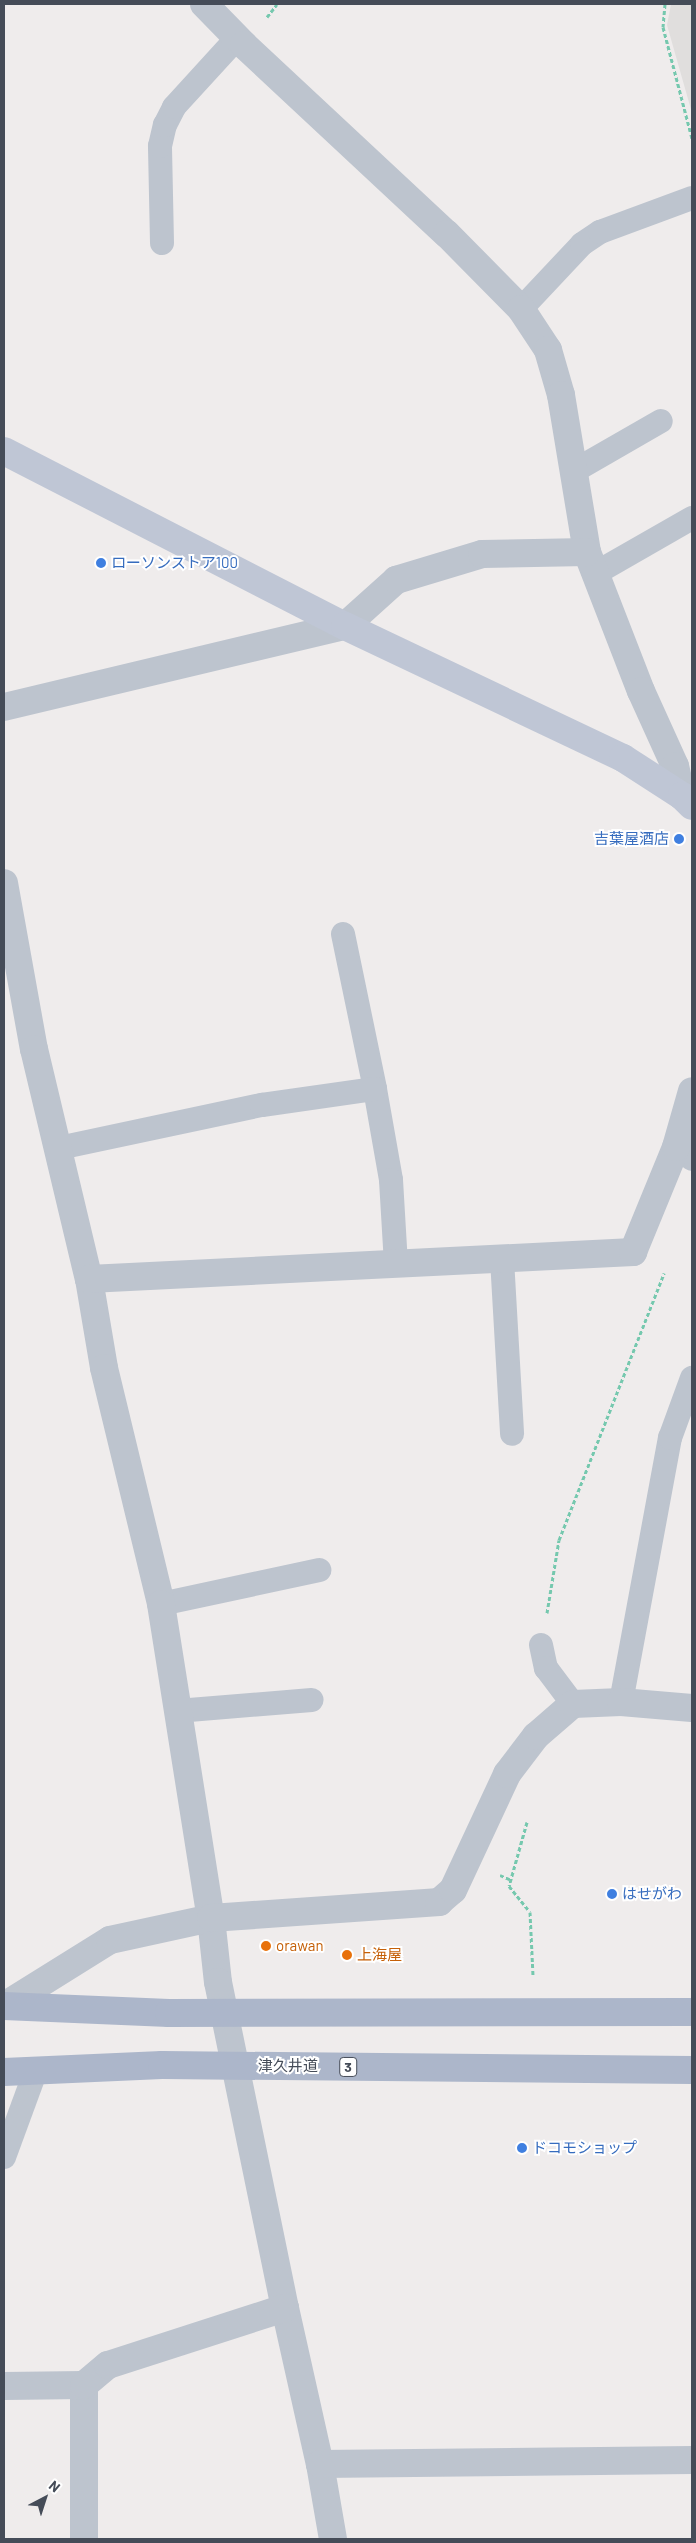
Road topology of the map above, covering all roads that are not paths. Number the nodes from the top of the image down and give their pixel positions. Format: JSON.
{"nodes":[{"id":1,"x":204,"y":4,"type":"edge"},
{"id":2,"x":237,"y":38,"type":"junction"},
{"id":3,"x":692,"y":198,"type":"edge"},
{"id":4,"x":162,"y":243,"type":"dead end"},
{"id":5,"x":521,"y":309,"type":"junction"},
{"id":6,"x":662,"y":421,"type":"dead end"},
{"id":7,"x":4,"y":451,"type":"edge"},
{"id":8,"x":574,"y":471,"type":"junction"},
{"id":9,"x":692,"y":518,"type":"edge"},
{"id":10,"x":592,"y":563,"type":"junction"},
{"id":11,"x":345,"y":626,"type":"junction"},
{"id":12,"x":4,"y":707,"type":"edge"},
{"id":13,"x":687,"y":801,"type":"edge"},
{"id":14,"x":4,"y":883,"type":"edge"},
{"id":15,"x":343,"y":934,"type":"dead end"},
{"id":16,"x":375,"y":1089,"type":"junction"},
{"id":17,"x":692,"y":1091,"type":"edge"},
{"id":18,"x":58,"y":1148,"type":"junction"},
{"id":19,"x":684,"y":1153,"type":"edge"},
{"id":20,"x":502,"y":1259,"type":"junction"},
{"id":21,"x":396,"y":1264,"type":"junction"},
{"id":22,"x":89,"y":1279,"type":"junction"},
{"id":23,"x":692,"y":1378,"type":"edge"},
{"id":24,"x":512,"y":1434,"type":"dead end"},
{"id":25,"x":319,"y":1570,"type":"dead end"},
{"id":26,"x":161,"y":1604,"type":"junction"},
{"id":27,"x":541,"y":1645,"type":"road end"},
{"id":28,"x":312,"y":1700,"type":"dead end"},
{"id":29,"x":621,"y":1702,"type":"junction"},
{"id":30,"x":572,"y":1704,"type":"junction"},
{"id":31,"x":692,"y":1708,"type":"edge"},
{"id":32,"x":177,"y":1711,"type":"junction"},
{"id":33,"x":211,"y":1918,"type":"junction"},
{"id":34,"x":4,"y":2006,"type":"edge"},
{"id":35,"x":224,"y":2012,"type":"junction"},
{"id":36,"x":692,"y":2012,"type":"edge"},
{"id":37,"x":235,"y":2066,"type":"junction"},
{"id":38,"x":36,"y":2070,"type":"junction"},
{"id":39,"x":692,"y":2070,"type":"edge"},
{"id":40,"x":4,"y":2072,"type":"edge"},
{"id":41,"x":4,"y":2157,"type":"edge"},
{"id":42,"x":285,"y":2308,"type":"junction"},
{"id":43,"x":84,"y":2384,"type":"junction"},
{"id":44,"x":4,"y":2386,"type":"edge"},
{"id":45,"x":692,"y":2460,"type":"edge"},
{"id":46,"x":320,"y":2464,"type":"junction"},
{"id":47,"x":84,"y":2539,"type":"edge"},
{"id":48,"x":332,"y":2539,"type":"edge"}],
"edges":[{"from":1,"to":2,"type":"street"},
{"from":2,"to":4,"type":"lane"},
{"from":2,"to":5,"type":"street"},
{"from":3,"to":5,"type":"lane"},
{"from":5,"to":8,"type":"street"},
{"from":6,"to":8,"type":"lane"},
{"from":7,"to":11,"type":"street"},
{"from":8,"to":10,"type":"street"},
{"from":9,"to":10,"type":"lane"},
{"from":10,"to":11,"type":"street"},
{"from":10,"to":13,"type":"street"},
{"from":11,"to":12,"type":"street"},
{"from":11,"to":13,"type":"street"},
{"from":14,"to":18,"type":"street"},
{"from":15,"to":16,"type":"lane"},
{"from":16,"to":18,"type":"lane"},
{"from":16,"to":21,"type":"lane"},
{"from":17,"to":19,"type":"street"},
{"from":18,"to":22,"type":"street"},
{"from":19,"to":20,"type":"street"},
{"from":20,"to":21,"type":"street"},
{"from":20,"to":24,"type":"lane"},
{"from":21,"to":22,"type":"street"},
{"from":22,"to":26,"type":"street"},
{"from":23,"to":29,"type":"lane"},
{"from":25,"to":26,"type":"lane"},
{"from":26,"to":32,"type":"street"},
{"from":27,"to":30,"type":"lane"},
{"from":28,"to":32,"type":"lane"},
{"from":29,"to":30,"type":"street"},
{"from":29,"to":31,"type":"street"},
{"from":30,"to":33,"type":"street"},
{"from":32,"to":33,"type":"street"},
{"from":33,"to":34,"type":"street"},
{"from":33,"to":35,"type":"street"},
{"from":34,"to":35,"type":"main road"},
{"from":35,"to":36,"type":"main road"},
{"from":35,"to":37,"type":"street"},
{"from":37,"to":38,"type":"main road","name":"津久井道","number":"3"},
{"from":37,"to":39,"type":"main road","name":"津久井道","number":"3"},
{"from":37,"to":42,"type":"street"},
{"from":38,"to":40,"type":"main road","name":"津久井道","number":"3"},
{"from":38,"to":41,"type":"lane"},
{"from":42,"to":43,"type":"street"},
{"from":42,"to":46,"type":"street"},
{"from":43,"to":44,"type":"street"},
{"from":43,"to":47,"type":"street"},
{"from":45,"to":46,"type":"street"},
{"from":46,"to":48,"type":"street"}]}
